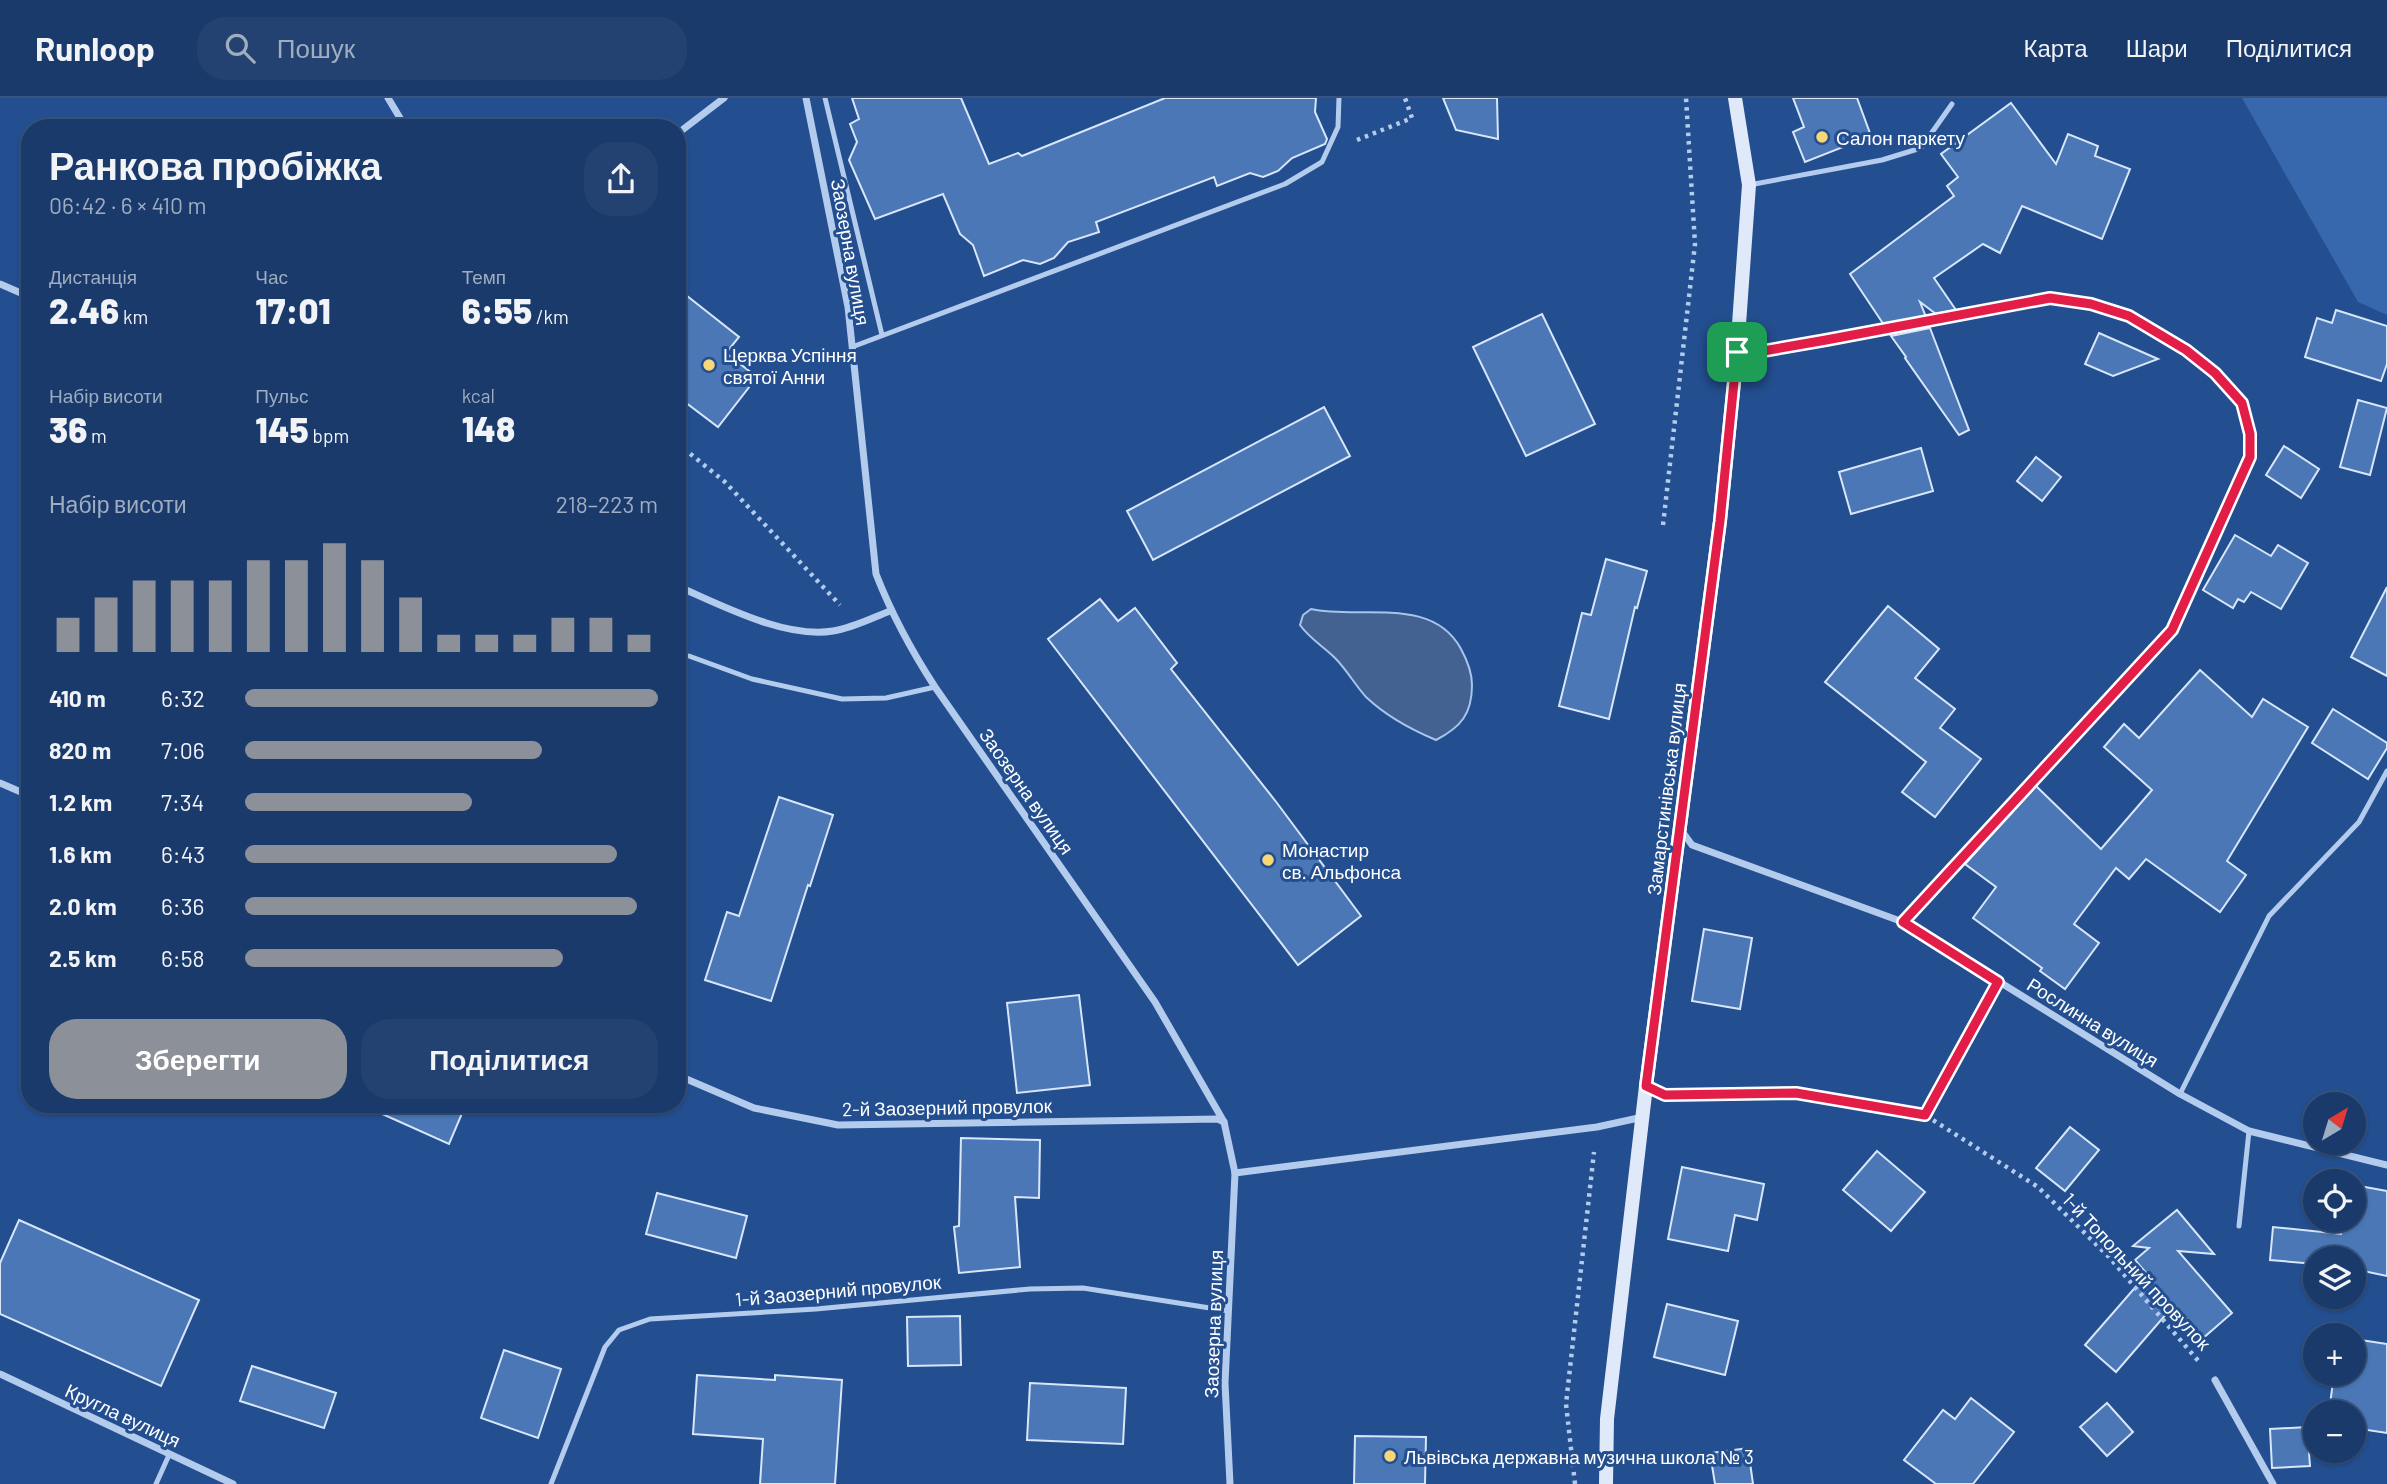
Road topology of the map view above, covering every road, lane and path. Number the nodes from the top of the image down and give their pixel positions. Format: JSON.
{"nodes":[{"id":1,"x":388,"y":98,"type":"edge"},
{"id":2,"x":724,"y":98,"type":"edge"},
{"id":3,"x":806,"y":98,"type":"edge"},
{"id":4,"x":825,"y":98,"type":"edge"},
{"id":5,"x":1339,"y":98,"type":"edge"},
{"id":6,"x":1686,"y":98,"type":"edge"},
{"id":7,"x":1735,"y":98,"type":"edge"},
{"id":8,"x":1952,"y":104,"type":"dead end"},
{"id":9,"x":400,"y":119,"type":"edge"},
{"id":10,"x":686,"y":127,"type":"edge"},
{"id":11,"x":1749,"y":184,"type":"junction"},
{"id":12,"x":0,"y":284,"type":"edge"},
{"id":13,"x":21,"y":293,"type":"edge"},
{"id":14,"x":882,"y":335,"type":"junction"},
{"id":15,"x":852,"y":347,"type":"junction"},
{"id":16,"x":1737,"y":352,"type":"junction"},
{"id":17,"x":686,"y":450,"type":"edge"},
{"id":18,"x":1663,"y":525,"type":"dead end"},
{"id":19,"x":686,"y":590,"type":"edge"},
{"id":20,"x":836,"y":600,"type":"dead end"},
{"id":21,"x":890,"y":611,"type":"junction"},
{"id":22,"x":689,"y":656,"type":"dead end"},
{"id":23,"x":935,"y":687,"type":"junction"},
{"id":24,"x":2387,"y":771,"type":"edge"},
{"id":25,"x":0,"y":783,"type":"edge"},
{"id":26,"x":21,"y":792,"type":"edge"},
{"id":27,"x":1680,"y":830,"type":"junction"},
{"id":28,"x":1903,"y":922,"type":"junction"},
{"id":29,"x":1998,"y":982,"type":"junction"},
{"id":30,"x":686,"y":1079,"type":"edge"},
{"id":31,"x":1646,"y":1086,"type":"junction"},
{"id":32,"x":2180,"y":1094,"type":"junction"},
{"id":33,"x":1925,"y":1115,"type":"junction"},
{"id":34,"x":1643,"y":1117,"type":"junction"},
{"id":35,"x":1224,"y":1122,"type":"junction"},
{"id":36,"x":1597,"y":1127,"type":"junction"},
{"id":37,"x":2249,"y":1131,"type":"junction"},
{"id":38,"x":2387,"y":1165,"type":"edge"},
{"id":39,"x":1235,"y":1173,"type":"junction"},
{"id":40,"x":2239,"y":1226,"type":"dead end"},
{"id":41,"x":1228,"y":1311,"type":"junction"},
{"id":42,"x":0,"y":1374,"type":"edge"},
{"id":43,"x":2215,"y":1380,"type":"joint"},
{"id":44,"x":169,"y":1455,"type":"junction"},
{"id":45,"x":156,"y":1484,"type":"edge"},
{"id":46,"x":233,"y":1484,"type":"edge"},
{"id":47,"x":551,"y":1484,"type":"edge"},
{"id":48,"x":1230,"y":1484,"type":"edge"},
{"id":49,"x":1575,"y":1484,"type":"edge"},
{"id":50,"x":1606,"y":1484,"type":"edge"},
{"id":51,"x":2273,"y":1484,"type":"edge"}],
"edges":[{"from":1,"to":9,"type":"street"},
{"from":2,"to":10,"type":"street"},
{"from":3,"to":15,"type":"street","name":"Заозерна вулиця"},
{"from":4,"to":14,"type":"lane"},
{"from":5,"to":14,"type":"lane"},
{"from":6,"to":18,"type":"path"},
{"from":7,"to":11,"type":"main road","name":"Замарстинівська вулиця"},
{"from":8,"to":11,"type":"lane"},
{"from":11,"to":16,"type":"main road","name":"Замарстинівська вулиця"},
{"from":12,"to":13,"type":"street"},
{"from":14,"to":15,"type":"lane"},
{"from":15,"to":21,"type":"street","name":"Заозерна вулиця"},
{"from":16,"to":27,"type":"main road","name":"Замарстинівська вулиця"},
{"from":16,"to":28,"type":"street"},
{"from":17,"to":20,"type":"path"},
{"from":19,"to":21,"type":"street"},
{"from":21,"to":23,"type":"street","name":"Заозерна вулиця"},
{"from":22,"to":23,"type":"lane"},
{"from":23,"to":35,"type":"street","name":"Заозерна вулиця"},
{"from":24,"to":32,"type":"lane"},
{"from":25,"to":26,"type":"street"},
{"from":27,"to":28,"type":"street","name":"Рослинна вулиця"},
{"from":27,"to":31,"type":"main road","name":"Замарстинівська вулиця"},
{"from":28,"to":29,"type":"street","name":"Рослинна вулиця"},
{"from":29,"to":32,"type":"street","name":"Рослинна вулиця"},
{"from":29,"to":33,"type":"path"},
{"from":30,"to":35,"type":"street","name":"2-й Заозерний провулок"},
{"from":31,"to":33,"type":"path","name":"1-й Топольний провулок"},
{"from":31,"to":34,"type":"main road","name":"Замарстинівська вулиця"},
{"from":32,"to":37,"type":"street","name":"Рослинна вулиця"},
{"from":33,"to":43,"type":"path","name":"1-й Топольний провулок"},
{"from":34,"to":36,"type":"street"},
{"from":34,"to":50,"type":"main road","name":"Замарстинівська вулиця"},
{"from":35,"to":39,"type":"street","name":"Заозерна вулиця"},
{"from":36,"to":39,"type":"street"},
{"from":36,"to":49,"type":"path"},
{"from":37,"to":38,"type":"street","name":"Рослинна вулиця"},
{"from":37,"to":40,"type":"lane"},
{"from":39,"to":41,"type":"street","name":"Заозерна вулиця"},
{"from":41,"to":47,"type":"lane","name":"1-й Заозерний провулок"},
{"from":41,"to":48,"type":"street","name":"Заозерна вулиця"},
{"from":42,"to":44,"type":"street","name":"Кругла вулиця"},
{"from":43,"to":51,"type":"street"},
{"from":44,"to":45,"type":"lane"},
{"from":44,"to":46,"type":"street","name":"Кругла вулиця"}]}
